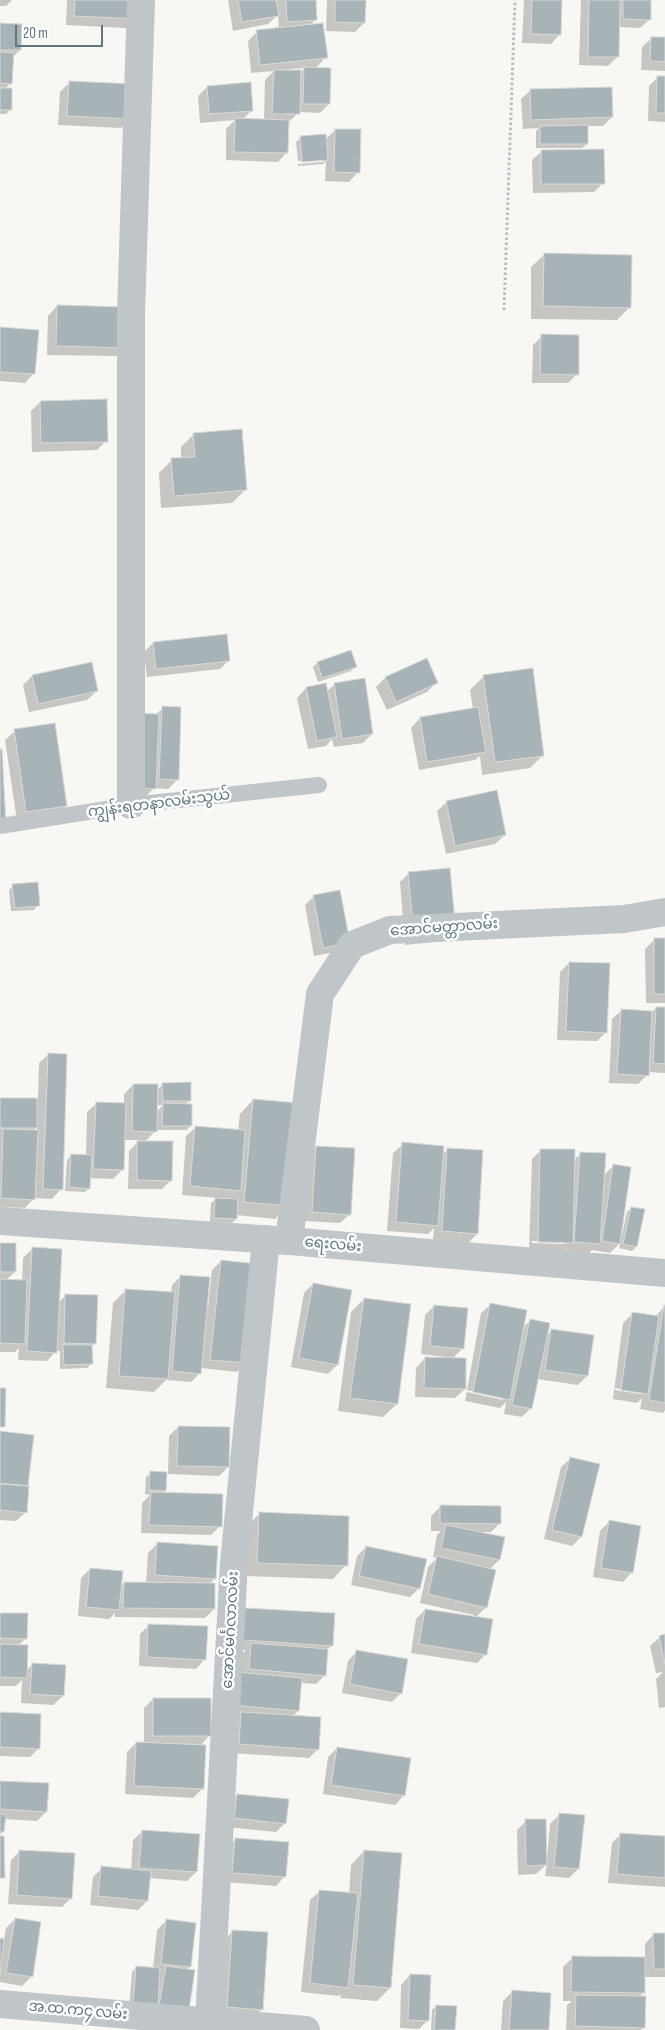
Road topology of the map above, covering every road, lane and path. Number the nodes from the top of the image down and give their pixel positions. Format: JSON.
{"nodes":[{"id":1,"x":141,"y":0,"type":"edge"},
{"id":2,"x":515,"y":0,"type":"edge"},
{"id":3,"x":504,"y":310,"type":"dead end"},
{"id":4,"x":318,"y":785,"type":"dead end"},
{"id":5,"x":131,"y":805,"type":"junction"},
{"id":6,"x":0,"y":826,"type":"edge"},
{"id":7,"x":665,"y":912,"type":"edge"},
{"id":8,"x":0,"y":1221,"type":"edge"},
{"id":9,"x":277,"y":1240,"type":"junction"},
{"id":10,"x":665,"y":1273,"type":"edge"},
{"id":11,"x":0,"y":2004,"type":"edge"},
{"id":12,"x":209,"y":2022,"type":"junction"},
{"id":13,"x":306,"y":2030,"type":"edge"}],
"edges":[{"from":1,"to":5,"type":"street"},
{"from":2,"to":3,"type":"path"},
{"from":4,"to":5,"type":"lane","name":"ကျွန်းရတနာလမ်းသွယ်"},
{"from":5,"to":6,"type":"lane","name":"ကျွန်းရတနာလမ်းသွယ်"},
{"from":7,"to":9,"type":"street","name":"အောင်မတ္တာလမ်း"},
{"from":8,"to":9,"type":"street","name":"ရေးလမ်း"},
{"from":9,"to":10,"type":"street","name":"ရေးလမ်း"},
{"from":9,"to":12,"type":"street","name":"အောင်မင်္ဂလာလမ်း"},
{"from":11,"to":12,"type":"street","name":"အ.ထ.က၄ လမ်း"},
{"from":12,"to":13,"type":"street","name":"အ.ထ.က၄ လမ်း"}]}
